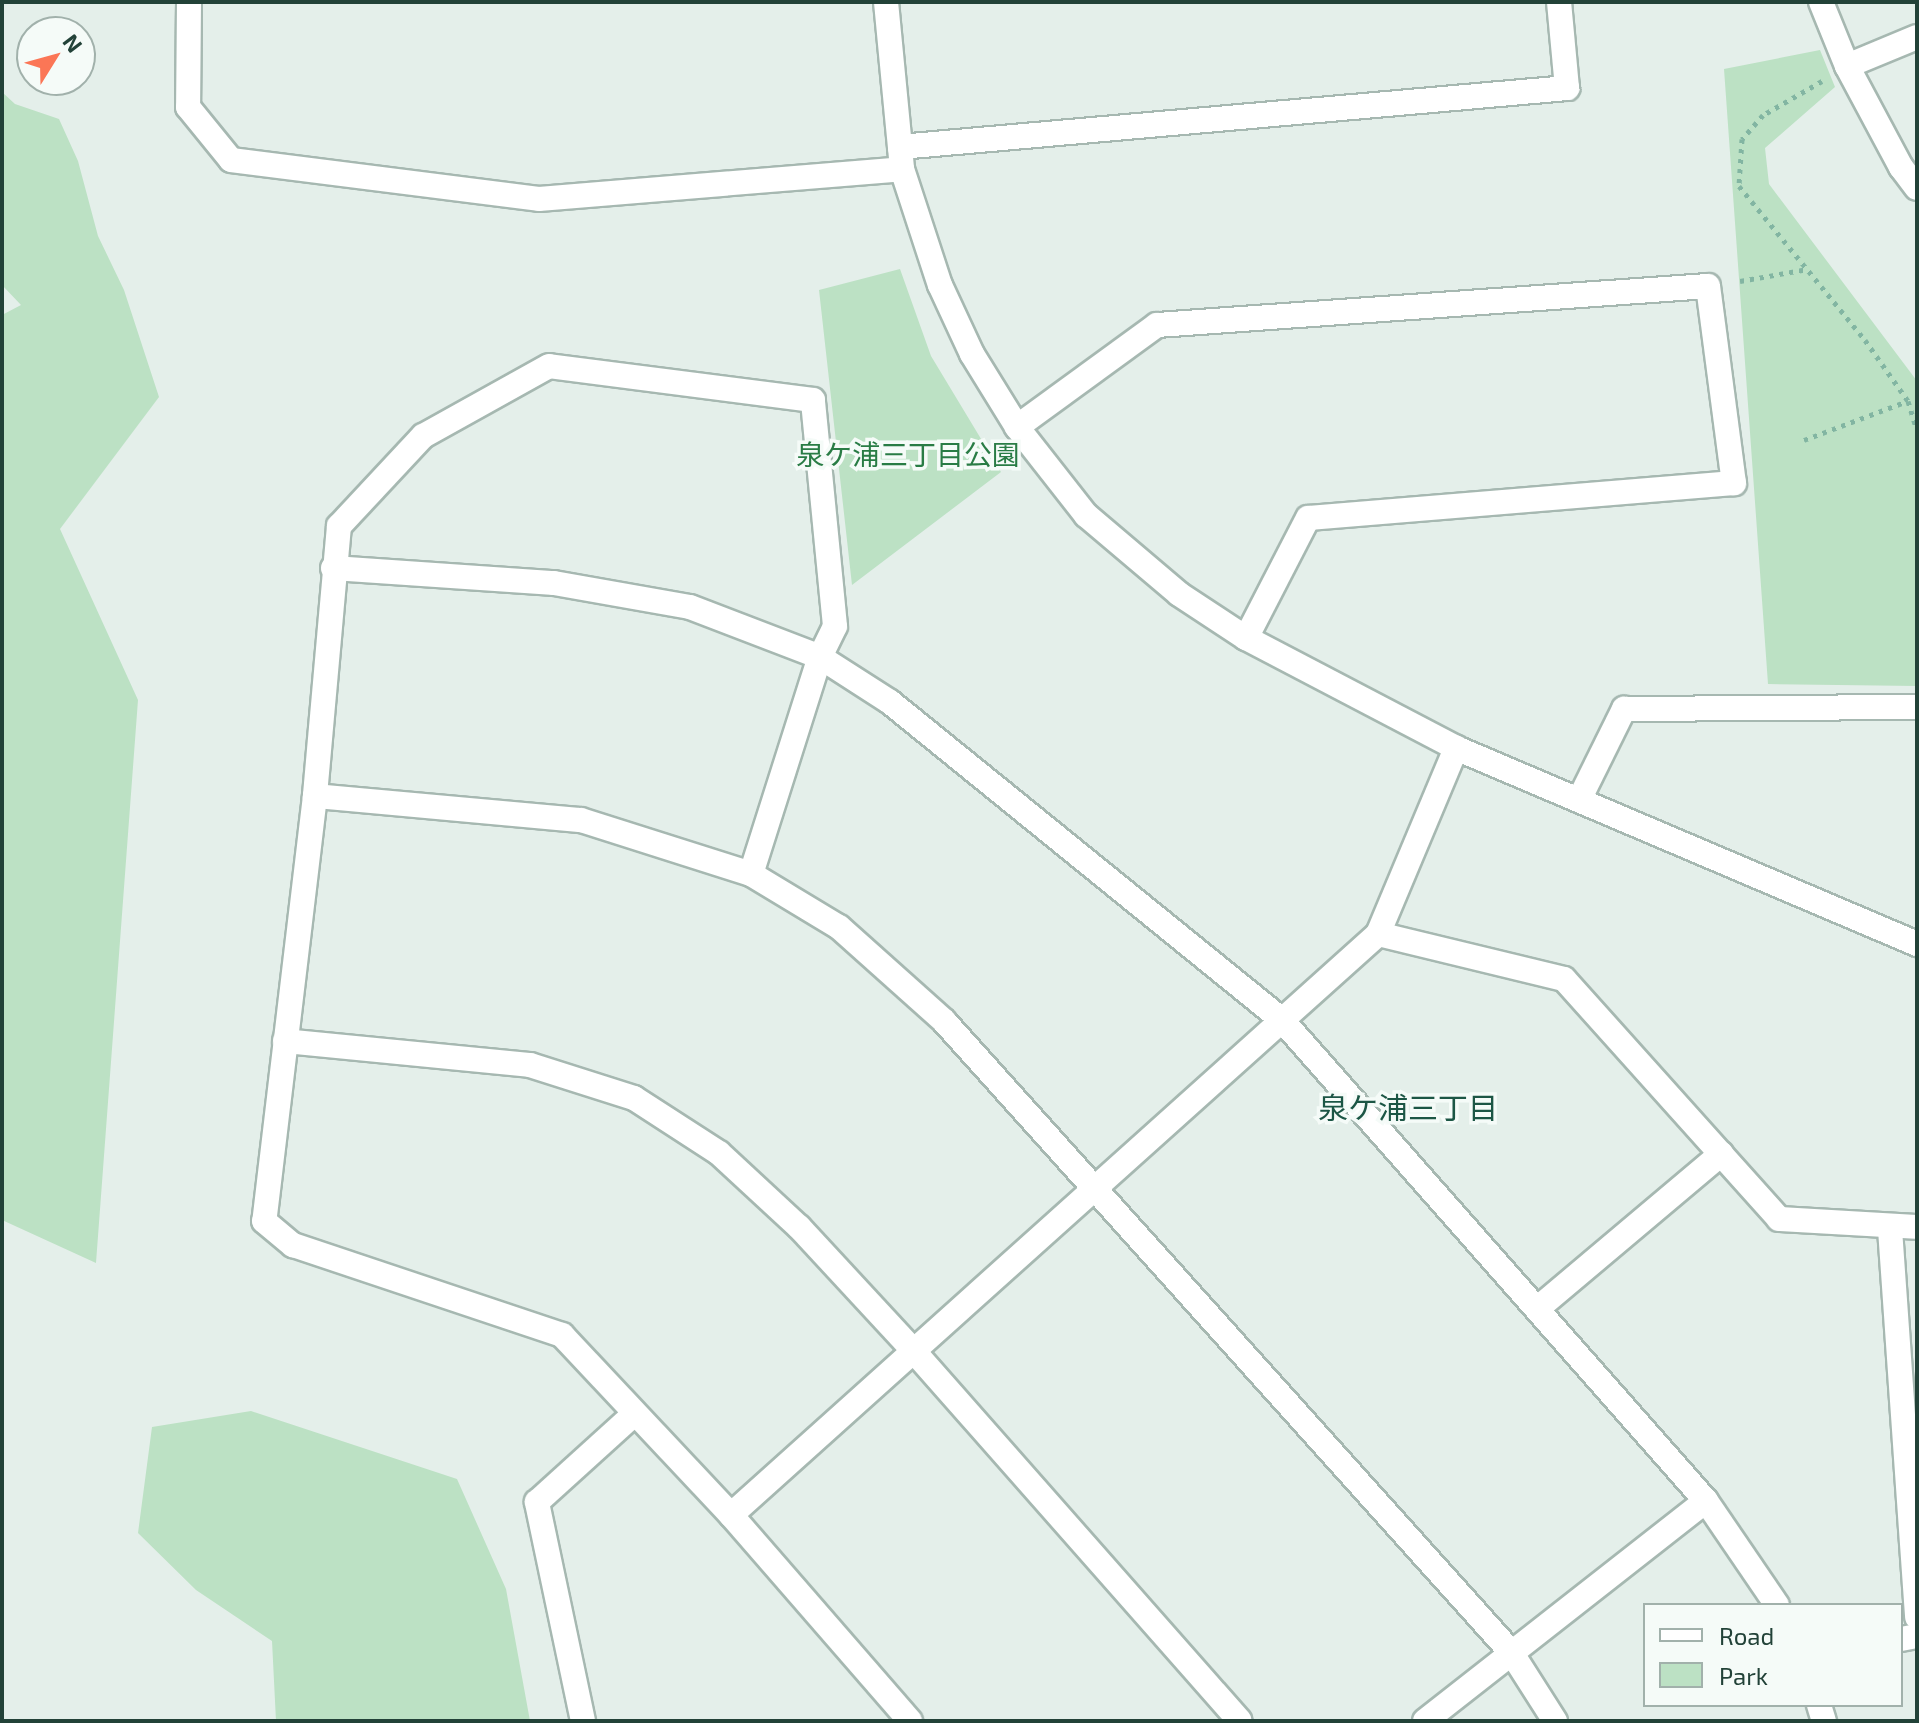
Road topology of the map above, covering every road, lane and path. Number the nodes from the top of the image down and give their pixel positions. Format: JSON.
{"nodes":[{"id":1,"x":189,"y":2,"type":"edge"},
{"id":2,"x":886,"y":2,"type":"edge"},
{"id":3,"x":1559,"y":2,"type":"edge"},
{"id":4,"x":1821,"y":2,"type":"edge"},
{"id":5,"x":1917,"y":37,"type":"edge"},
{"id":6,"x":1847,"y":66,"type":"junction"},
{"id":7,"x":901,"y":158,"type":"junction"},
{"id":8,"x":1917,"y":188,"type":"edge"},
{"id":9,"x":1808,"y":269,"type":"junction"},
{"id":10,"x":1708,"y":286,"type":"junction"},
{"id":11,"x":1908,"y":401,"type":"junction"},
{"id":12,"x":1017,"y":427,"type":"junction"},
{"id":13,"x":1917,"y":430,"type":"edge"},
{"id":14,"x":1804,"y":440,"type":"dead end"},
{"id":15,"x":333,"y":568,"type":"junction"},
{"id":16,"x":1246,"y":638,"type":"junction"},
{"id":17,"x":820,"y":657,"type":"junction"},
{"id":18,"x":1917,"y":707,"type":"edge"},
{"id":19,"x":1456,"y":748,"type":"junction"},
{"id":20,"x":315,"y":796,"type":"junction"},
{"id":21,"x":1579,"y":800,"type":"junction"},
{"id":22,"x":751,"y":874,"type":"junction"},
{"id":23,"x":1378,"y":934,"type":"junction"},
{"id":24,"x":1917,"y":944,"type":"edge"},
{"id":25,"x":1282,"y":1020,"type":"junction"},
{"id":26,"x":285,"y":1041,"type":"junction"},
{"id":27,"x":1721,"y":1154,"type":"junction"},
{"id":28,"x":1093,"y":1191,"type":"junction"},
{"id":29,"x":1917,"y":1227,"type":"edge"},
{"id":30,"x":1890,"y":1229,"type":"junction"},
{"id":31,"x":1537,"y":1309,"type":"junction"},
{"id":32,"x":911,"y":1348,"type":"junction"},
{"id":33,"x":635,"y":1413,"type":"junction"},
{"id":34,"x":1706,"y":1501,"type":"junction"},
{"id":35,"x":731,"y":1515,"type":"junction"},
{"id":36,"x":1776,"y":1603,"type":"edge"},
{"id":37,"x":1917,"y":1617,"type":"edge"},
{"id":38,"x":1511,"y":1652,"type":"junction"},
{"id":39,"x":583,"y":1721,"type":"edge"},
{"id":40,"x":910,"y":1721,"type":"edge"},
{"id":41,"x":1240,"y":1721,"type":"edge"},
{"id":42,"x":1425,"y":1721,"type":"edge"},
{"id":43,"x":1555,"y":1721,"type":"edge"}],
"edges":[{"from":1,"to":7,"type":"street"},
{"from":2,"to":7,"type":"street"},
{"from":3,"to":7,"type":"street"},
{"from":4,"to":6,"type":"street"},
{"from":5,"to":6,"type":"street"},
{"from":6,"to":8,"type":"street"},
{"from":6,"to":9,"type":"path"},
{"from":7,"to":12,"type":"street"},
{"from":9,"to":10,"type":"path"},
{"from":9,"to":11,"type":"path"},
{"from":10,"to":12,"type":"street"},
{"from":10,"to":16,"type":"street"},
{"from":11,"to":13,"type":"path"},
{"from":11,"to":14,"type":"path"},
{"from":12,"to":16,"type":"street"},
{"from":15,"to":17,"type":"street"},
{"from":15,"to":17,"type":"street"},
{"from":15,"to":20,"type":"street"},
{"from":16,"to":19,"type":"street"},
{"from":17,"to":22,"type":"street"},
{"from":17,"to":25,"type":"street"},
{"from":18,"to":21,"type":"street"},
{"from":19,"to":21,"type":"street"},
{"from":19,"to":23,"type":"street"},
{"from":20,"to":22,"type":"street"},
{"from":20,"to":26,"type":"street"},
{"from":21,"to":24,"type":"street"},
{"from":22,"to":28,"type":"street"},
{"from":23,"to":25,"type":"street"},
{"from":23,"to":27,"type":"street"},
{"from":25,"to":28,"type":"street"},
{"from":25,"to":31,"type":"street"},
{"from":26,"to":32,"type":"street"},
{"from":26,"to":33,"type":"street"},
{"from":27,"to":30,"type":"street"},
{"from":27,"to":31,"type":"street"},
{"from":28,"to":32,"type":"street"},
{"from":28,"to":38,"type":"street"},
{"from":29,"to":30,"type":"street"},
{"from":30,"to":37,"type":"street"},
{"from":31,"to":34,"type":"street"},
{"from":32,"to":35,"type":"street"},
{"from":32,"to":41,"type":"street"},
{"from":33,"to":35,"type":"street"},
{"from":33,"to":39,"type":"street"},
{"from":34,"to":36,"type":"street"},
{"from":34,"to":38,"type":"street"},
{"from":35,"to":40,"type":"street"},
{"from":38,"to":42,"type":"street"},
{"from":38,"to":43,"type":"street"}]}
